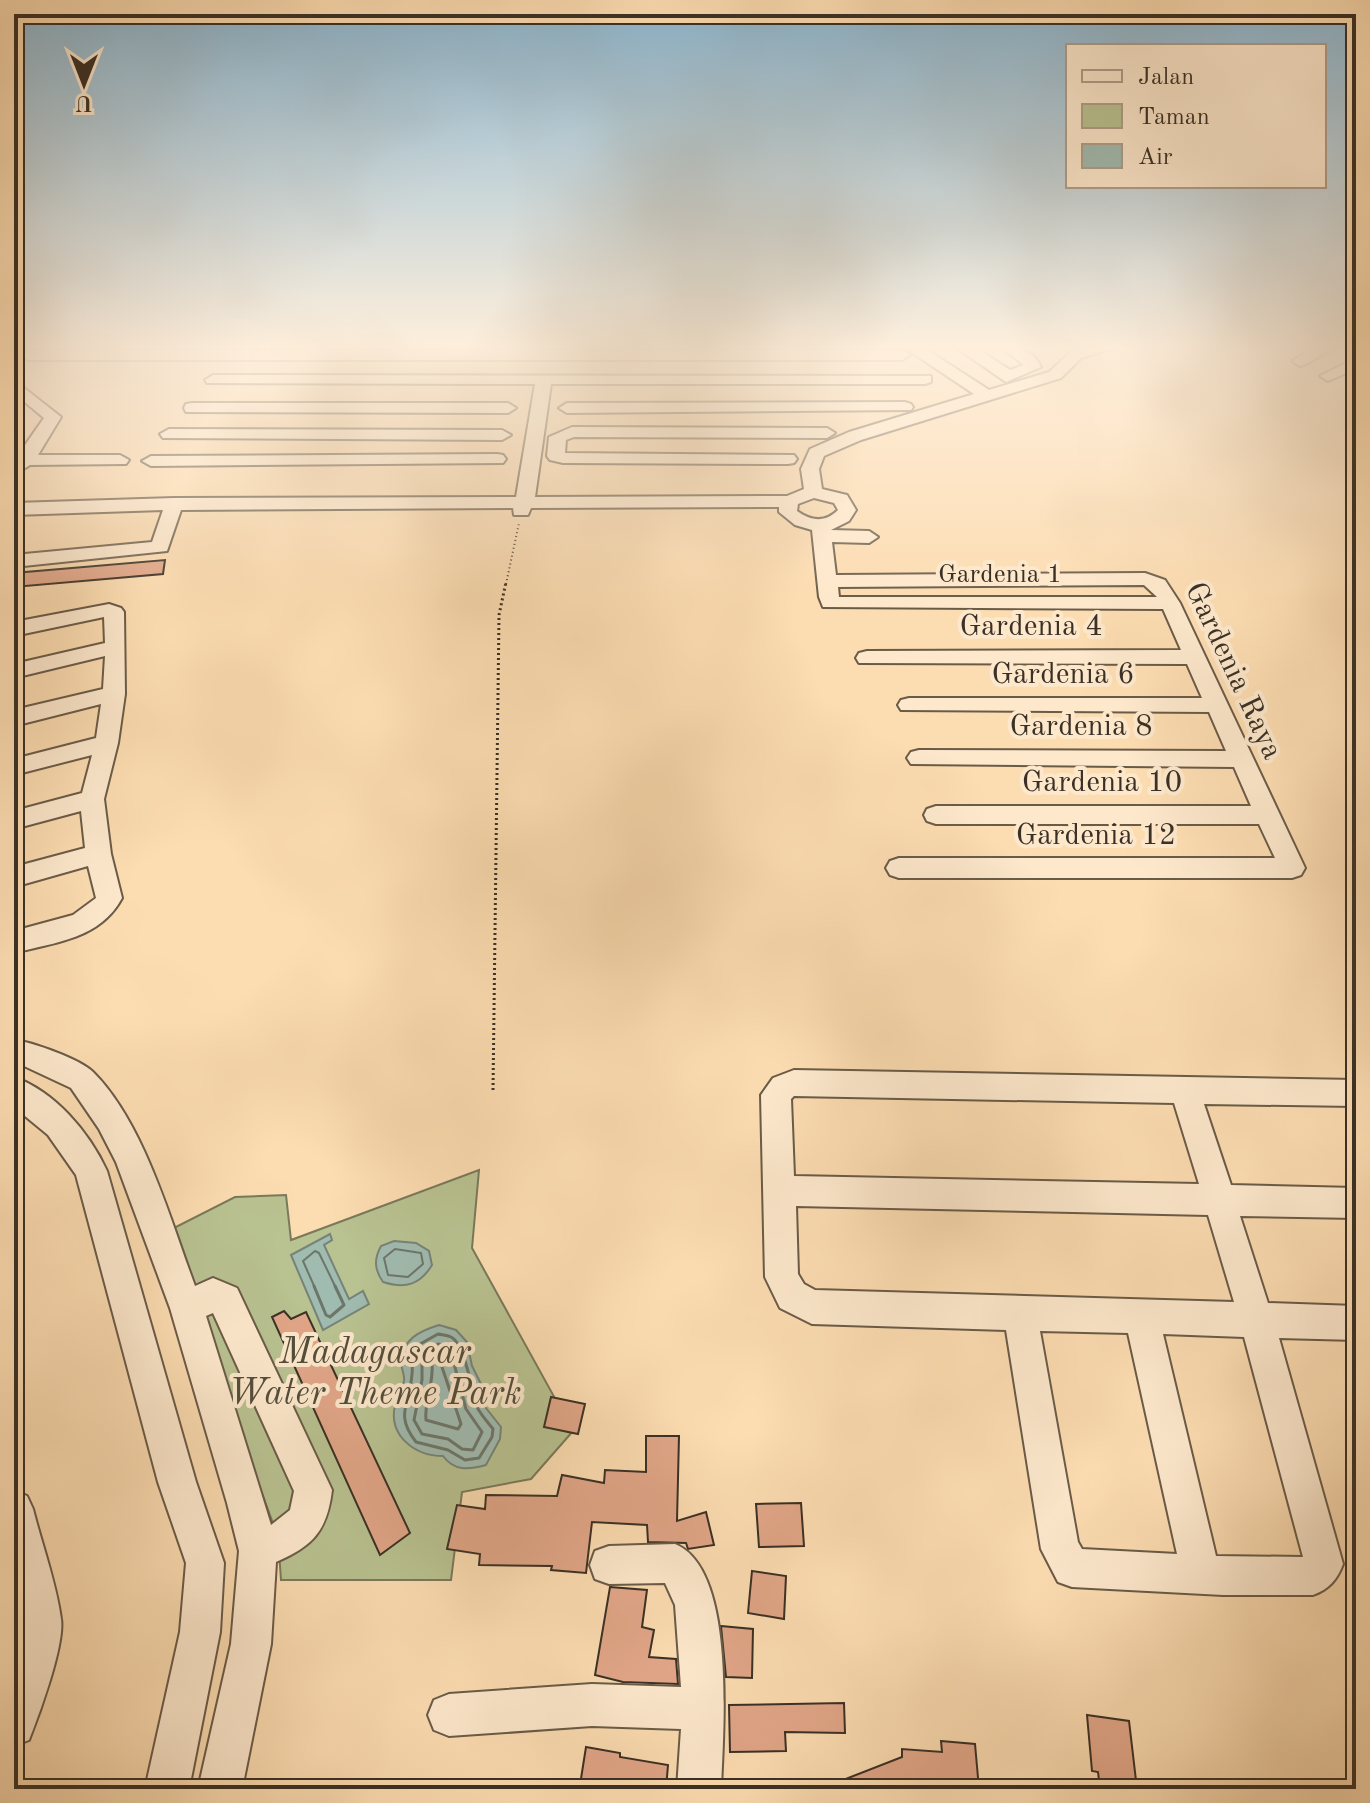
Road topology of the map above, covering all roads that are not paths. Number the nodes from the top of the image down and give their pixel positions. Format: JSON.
{"nodes":[{"id":1,"x":44,"y":430,"type":"edge"},
{"id":2,"x":343,"y":430,"type":"edge"},
{"id":3,"x":536,"y":430,"type":"edge"},
{"id":4,"x":871,"y":430,"type":"edge"},
{"id":5,"x":342,"y":433,"type":"junction"},
{"id":6,"x":734,"y":433,"type":"joint"},
{"id":7,"x":827,"y":433,"type":"dead end"},
{"id":8,"x":169,"y":434,"type":"dead end"},
{"id":9,"x":502,"y":435,"type":"dead end"},
{"id":10,"x":331,"y":459,"type":"junction"},
{"id":11,"x":497,"y":459,"type":"dead end"},
{"id":12,"x":788,"y":459,"type":"dead end"},
{"id":13,"x":120,"y":460,"type":"dead end"},
{"id":14,"x":151,"y":461,"type":"dead end"},
{"id":15,"x":20,"y":465,"type":"edge"},
{"id":16,"x":813,"y":492,"type":"junction"},
{"id":17,"x":14,"y":493,"type":"edge"},
{"id":18,"x":785,"y":500,"type":"junction"},
{"id":19,"x":524,"y":501,"type":"junction"},
{"id":20,"x":14,"y":509,"type":"edge"},
{"id":21,"x":171,"y":509,"type":"junction"},
{"id":22,"x":14,"y":519,"type":"edge"},
{"id":23,"x":822,"y":530,"type":"junction"},
{"id":24,"x":869,"y":537,"type":"dead end"},
{"id":25,"x":14,"y":561,"type":"edge"},
{"id":26,"x":827,"y":581,"type":"junction"},
{"id":27,"x":1170,"y":603,"type":"junction"},
{"id":28,"x":14,"y":629,"type":"edge"},
{"id":29,"x":116,"y":647,"type":"junction"},
{"id":30,"x":1195,"y":657,"type":"junction"},
{"id":31,"x":867,"y":658,"type":"dead end"},
{"id":32,"x":14,"y":671,"type":"edge"},
{"id":33,"x":114,"y":694,"type":"junction"},
{"id":34,"x":909,"y":705,"type":"dead end"},
{"id":35,"x":1217,"y":705,"type":"junction"},
{"id":36,"x":14,"y":718,"type":"edge"},
{"id":37,"x":107,"y":743,"type":"junction"},
{"id":38,"x":919,"y":758,"type":"dead end"},
{"id":39,"x":1242,"y":759,"type":"junction"},
{"id":40,"x":14,"y":767,"type":"edge"},
{"id":41,"x":92,"y":799,"type":"junction"},
{"id":42,"x":936,"y":815,"type":"dead end"},
{"id":43,"x":1268,"y":815,"type":"junction"},
{"id":44,"x":14,"y":820,"type":"edge"},
{"id":45,"x":98,"y":854,"type":"junction"},
{"id":46,"x":899,"y":868,"type":"dead end"},
{"id":47,"x":1292,"y":868,"type":"joint"},
{"id":48,"x":14,"y":877,"type":"edge"},
{"id":49,"x":14,"y":942,"type":"edge"},
{"id":50,"x":14,"y":1053,"type":"edge"},
{"id":51,"x":1185,"y":1089,"type":"junction"},
{"id":52,"x":14,"y":1090,"type":"edge"},
{"id":53,"x":1356,"y":1093,"type":"edge"},
{"id":54,"x":778,"y":1191,"type":"junction"},
{"id":55,"x":1219,"y":1200,"type":"junction"},
{"id":56,"x":1356,"y":1203,"type":"edge"},
{"id":57,"x":187,"y":1308,"type":"junction"},
{"id":58,"x":1020,"y":1312,"type":"junction"},
{"id":59,"x":1141,"y":1315,"type":"junction"},
{"id":60,"x":1256,"y":1318,"type":"junction"},
{"id":61,"x":1356,"y":1323,"type":"edge"},
{"id":62,"x":14,"y":1509,"type":"edge"},
{"id":63,"x":258,"y":1551,"type":"junction"},
{"id":64,"x":609,"y":1565,"type":"dead end"},
{"id":65,"x":1201,"y":1575,"type":"junction"},
{"id":66,"x":23,"y":1671,"type":"edge"},
{"id":67,"x":702,"y":1709,"type":"junction"},
{"id":68,"x":449,"y":1715,"type":"dead end"},
{"id":69,"x":14,"y":1725,"type":"edge"},
{"id":70,"x":167,"y":1789,"type":"edge"},
{"id":71,"x":220,"y":1789,"type":"edge"},
{"id":72,"x":699,"y":1789,"type":"edge"}],
"edges":[{"from":1,"to":15,"type":"street"},
{"from":2,"to":5,"type":"street"},
{"from":3,"to":19,"type":"street"},
{"from":4,"to":16,"type":"street"},
{"from":5,"to":8,"type":"street"},
{"from":5,"to":9,"type":"street"},
{"from":5,"to":10,"type":"street"},
{"from":6,"to":7,"type":"street"},
{"from":6,"to":12,"type":"street"},
{"from":10,"to":11,"type":"street"},
{"from":10,"to":14,"type":"street"},
{"from":13,"to":15,"type":"street"},
{"from":16,"to":18,"type":"street"},
{"from":16,"to":23,"type":"street"},
{"from":17,"to":19,"type":"street"},
{"from":18,"to":19,"type":"street"},
{"from":18,"to":23,"type":"street"},
{"from":19,"to":21,"type":"street"},
{"from":20,"to":21,"type":"street"},
{"from":21,"to":22,"type":"street"},
{"from":21,"to":25,"type":"street"},
{"from":23,"to":24,"type":"street"},
{"from":23,"to":26,"type":"street"},
{"from":26,"to":27,"type":"street","name":"Gardenia Raya"},
{"from":26,"to":27,"type":"street","name":"Gardenia 1"},
{"from":27,"to":30,"type":"street","name":"Gardenia Raya"},
{"from":28,"to":29,"type":"street"},
{"from":29,"to":32,"type":"street"},
{"from":29,"to":33,"type":"street"},
{"from":30,"to":31,"type":"street","name":"Gardenia 4"},
{"from":30,"to":35,"type":"street","name":"Gardenia Raya"},
{"from":33,"to":36,"type":"street"},
{"from":33,"to":37,"type":"street"},
{"from":34,"to":35,"type":"street","name":"Gardenia 6"},
{"from":35,"to":39,"type":"street","name":"Gardenia Raya"},
{"from":37,"to":40,"type":"street"},
{"from":37,"to":41,"type":"street"},
{"from":38,"to":39,"type":"street","name":"Gardenia 8"},
{"from":39,"to":43,"type":"street","name":"Gardenia Raya"},
{"from":41,"to":44,"type":"street"},
{"from":41,"to":45,"type":"street"},
{"from":42,"to":43,"type":"street","name":"Gardenia 10"},
{"from":43,"to":47,"type":"street","name":"Gardenia Raya"},
{"from":45,"to":48,"type":"street"},
{"from":45,"to":49,"type":"street"},
{"from":46,"to":47,"type":"street","name":"Gardenia 12"},
{"from":50,"to":57,"type":"street"},
{"from":51,"to":53,"type":"street"},
{"from":51,"to":54,"type":"street"},
{"from":51,"to":55,"type":"street"},
{"from":52,"to":70,"type":"street"},
{"from":54,"to":55,"type":"street"},
{"from":54,"to":58,"type":"street"},
{"from":55,"to":56,"type":"street"},
{"from":55,"to":60,"type":"street"},
{"from":57,"to":63,"type":"street"},
{"from":57,"to":63,"type":"street"},
{"from":58,"to":59,"type":"street"},
{"from":58,"to":65,"type":"street"},
{"from":59,"to":60,"type":"street"},
{"from":59,"to":65,"type":"street"},
{"from":60,"to":61,"type":"street"},
{"from":60,"to":65,"type":"street"},
{"from":62,"to":66,"type":"street"},
{"from":63,"to":71,"type":"street"},
{"from":64,"to":67,"type":"street"},
{"from":66,"to":69,"type":"street"},
{"from":67,"to":68,"type":"street"},
{"from":67,"to":72,"type":"street"}]}
